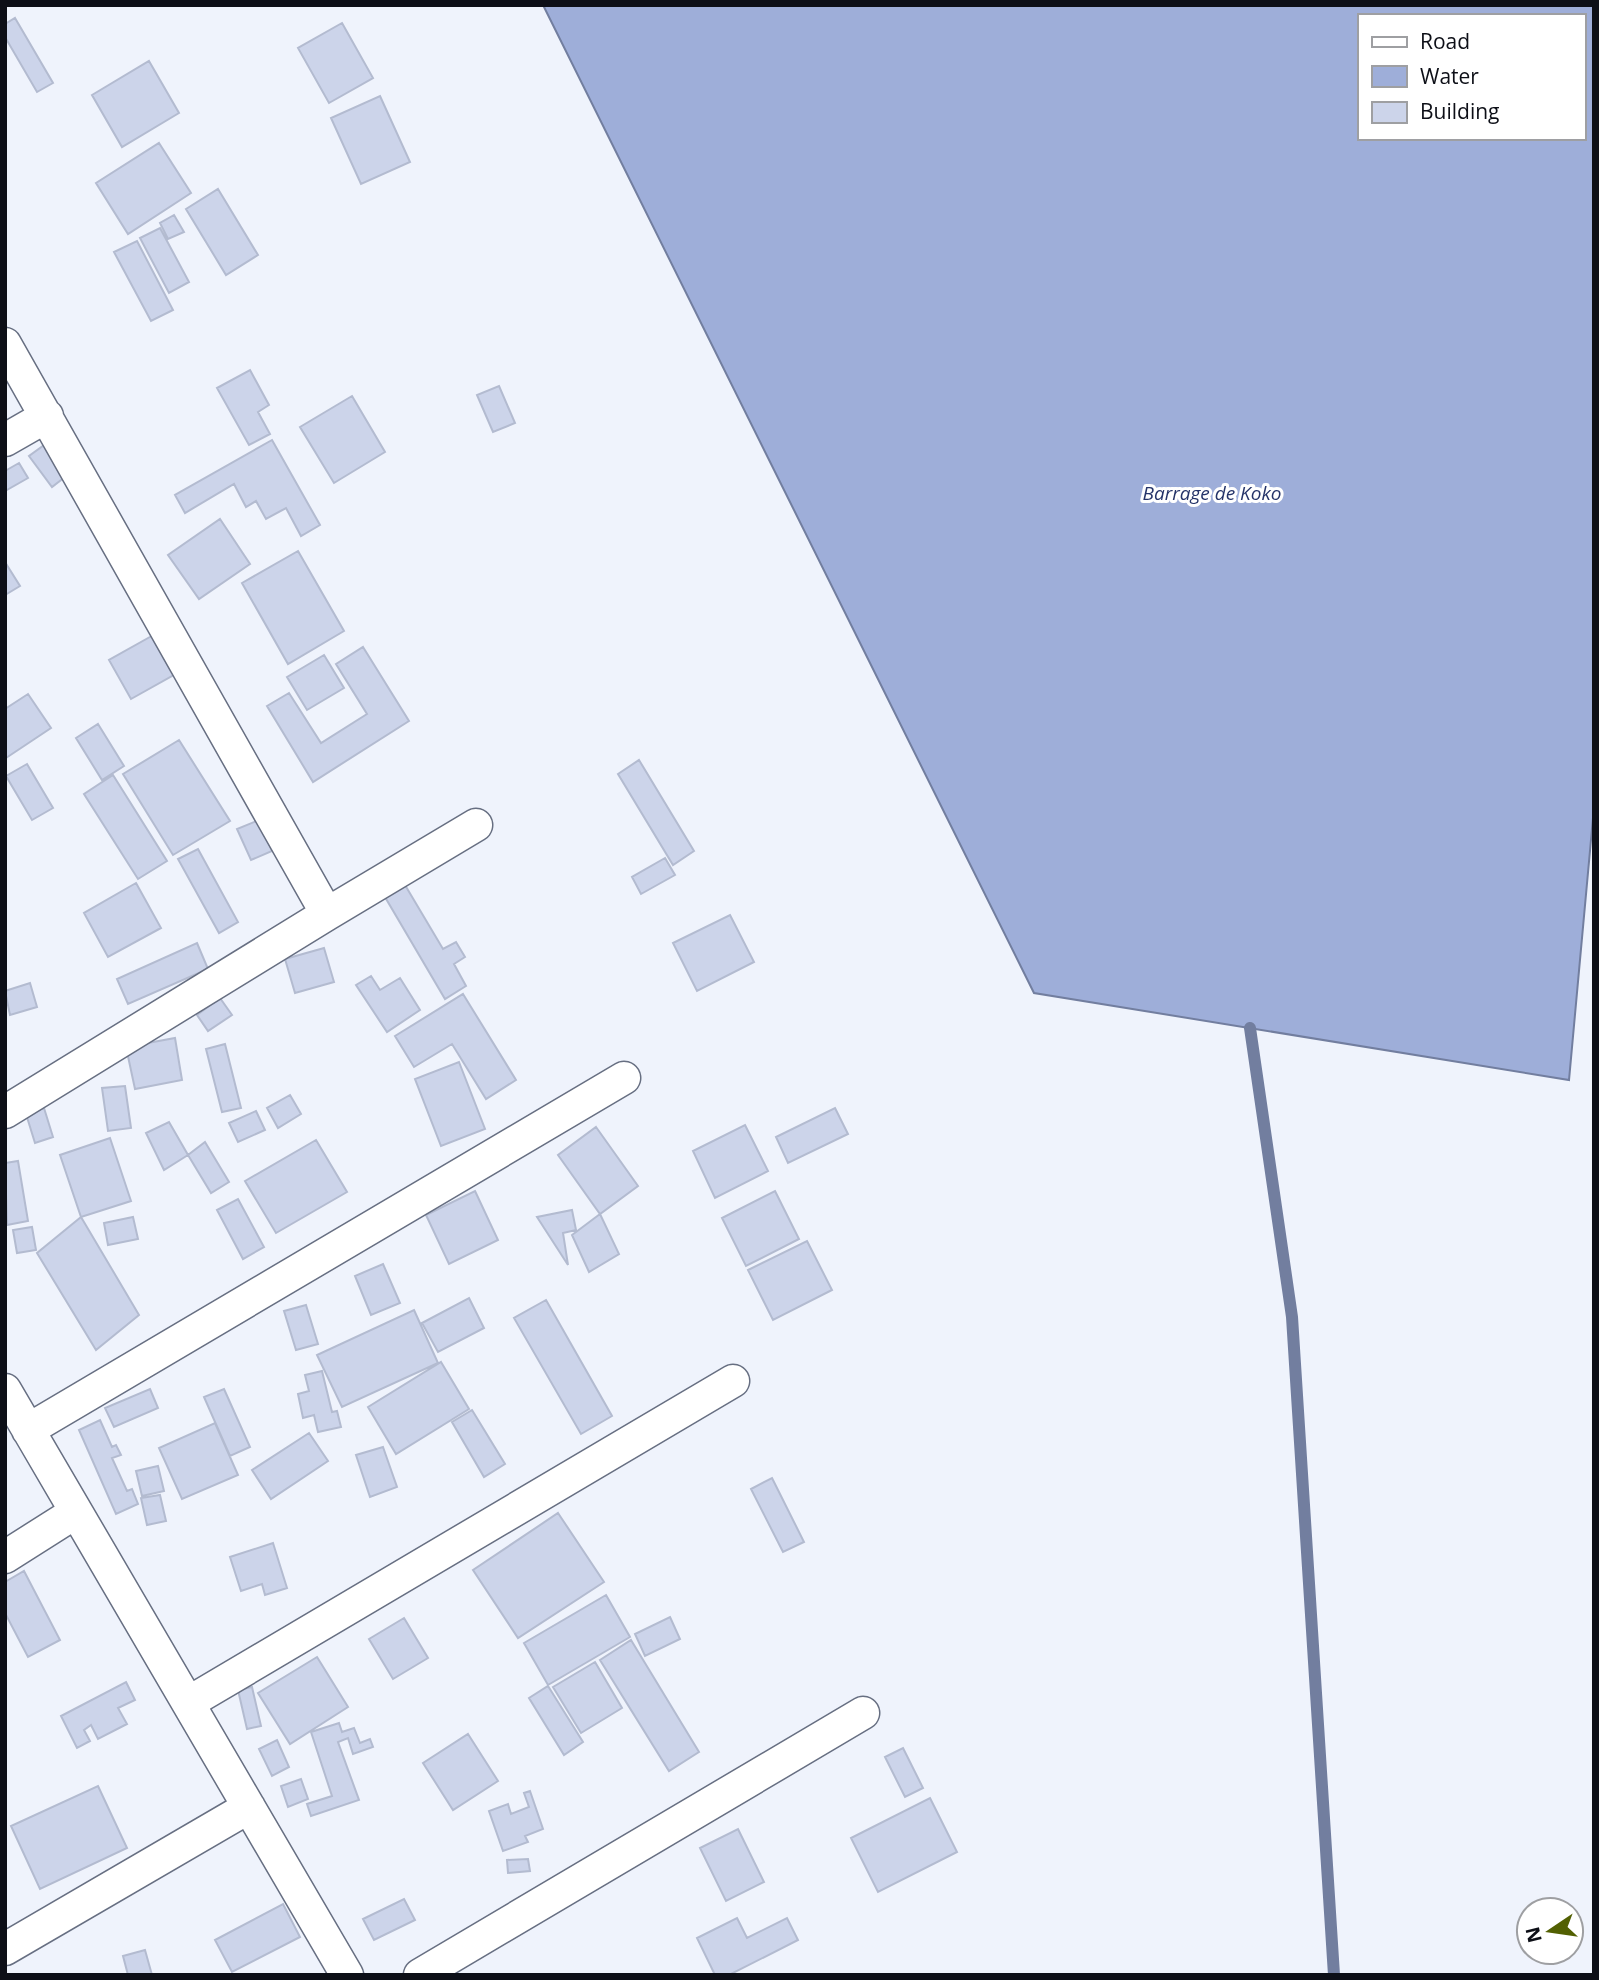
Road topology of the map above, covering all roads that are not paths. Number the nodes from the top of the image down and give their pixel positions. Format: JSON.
{"nodes":[{"id":1,"x":5,"y":344,"type":"edge"},
{"id":2,"x":47,"y":416,"type":"junction"},
{"id":3,"x":5,"y":440,"type":"edge"},
{"id":4,"x":476,"y":825,"type":"dead end"},
{"id":5,"x":327,"y":914,"type":"junction"},
{"id":6,"x":624,"y":1078,"type":"dead end"},
{"id":7,"x":5,"y":1112,"type":"edge"},
{"id":8,"x":733,"y":1381,"type":"dead end"},
{"id":9,"x":5,"y":1391,"type":"edge"},
{"id":10,"x":28,"y":1430,"type":"junction"},
{"id":11,"x":76,"y":1511,"type":"junction"},
{"id":12,"x":5,"y":1557,"type":"edge"},
{"id":13,"x":188,"y":1703,"type":"junction"},
{"id":14,"x":863,"y":1713,"type":"dead end"},
{"id":15,"x":249,"y":1807,"type":"junction"},
{"id":16,"x":5,"y":1949,"type":"edge"},
{"id":17,"x":347,"y":1975,"type":"edge"},
{"id":18,"x":420,"y":1975,"type":"edge"}],
"edges":[{"from":1,"to":2,"type":"street"},
{"from":2,"to":3,"type":"street"},
{"from":2,"to":5,"type":"street"},
{"from":4,"to":5,"type":"street"},
{"from":5,"to":7,"type":"street"},
{"from":6,"to":10,"type":"street"},
{"from":8,"to":13,"type":"street"},
{"from":9,"to":10,"type":"street"},
{"from":10,"to":11,"type":"street"},
{"from":11,"to":12,"type":"street"},
{"from":11,"to":13,"type":"street"},
{"from":13,"to":15,"type":"street"},
{"from":14,"to":18,"type":"street"},
{"from":15,"to":16,"type":"street"},
{"from":15,"to":17,"type":"street"}]}
